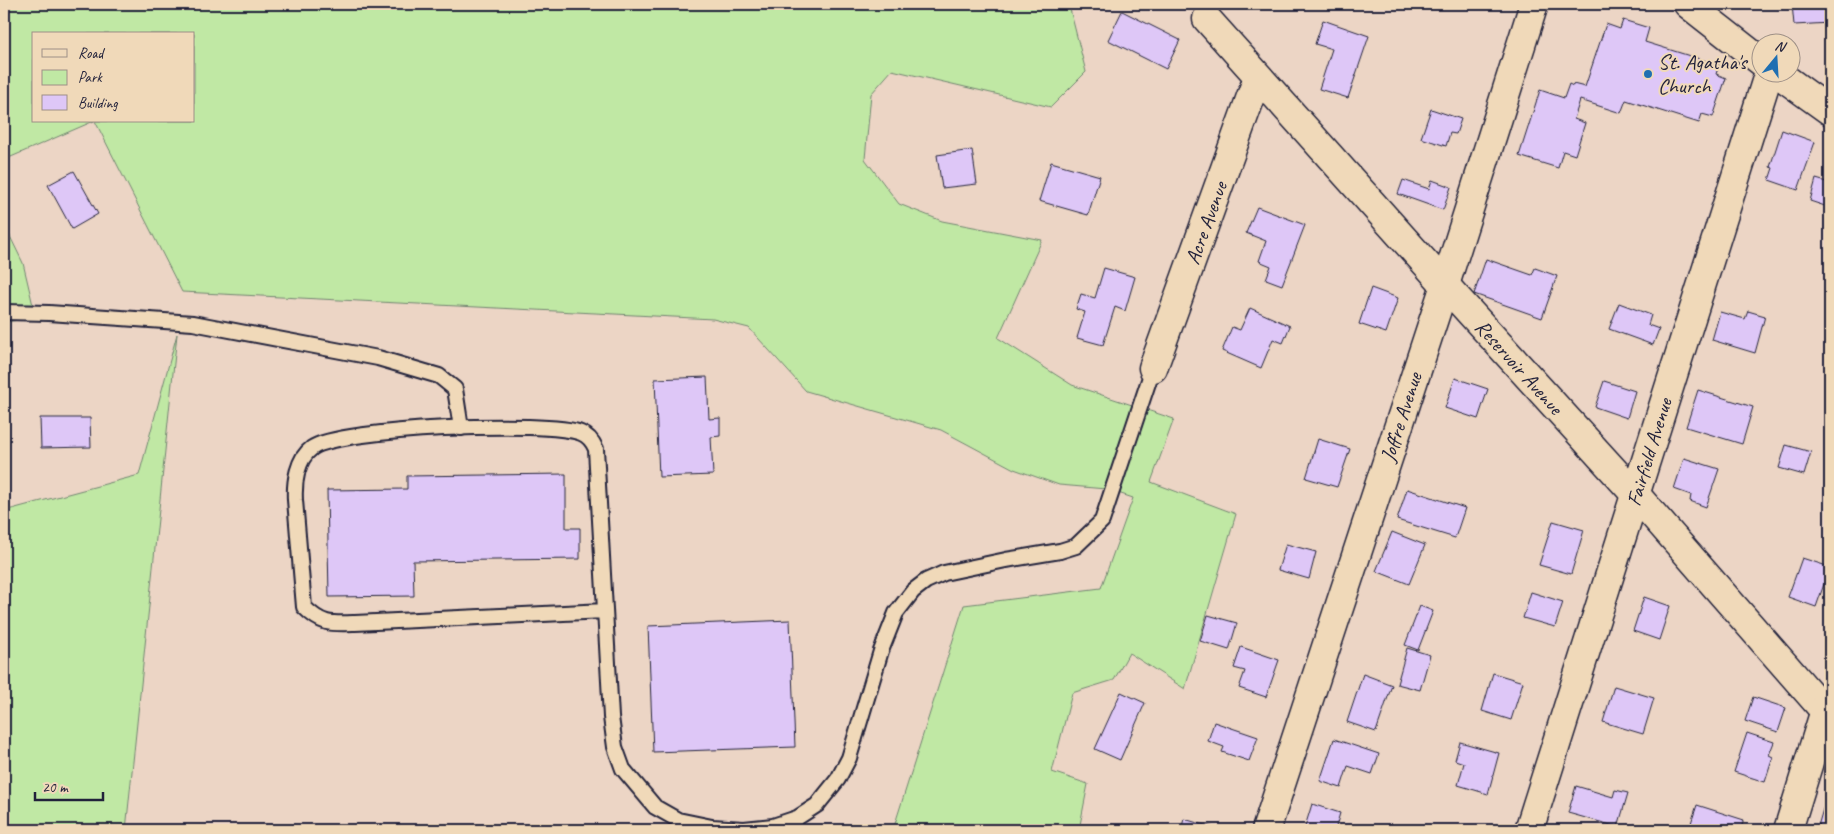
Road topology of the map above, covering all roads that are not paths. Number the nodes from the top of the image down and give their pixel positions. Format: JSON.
{"nodes":[{"id":1,"x":1534,"y":4,"type":"edge"},
{"id":2,"x":1688,"y":4,"type":"edge"},
{"id":3,"x":1206,"y":18,"type":"dead end"},
{"id":4,"x":1752,"y":54,"type":"edge"},
{"id":5,"x":1258,"y":77,"type":"junction"},
{"id":6,"x":1766,"y":82,"type":"edge"},
{"id":7,"x":1790,"y":82,"type":"edge"},
{"id":8,"x":1830,"y":111,"type":"edge"},
{"id":9,"x":1445,"y":286,"type":"junction"},
{"id":10,"x":4,"y":312,"type":"edge"},
{"id":11,"x":1153,"y":368,"type":"joint"},
{"id":12,"x":461,"y":428,"type":"junction"},
{"id":13,"x":1636,"y":495,"type":"junction"},
{"id":14,"x":605,"y":611,"type":"junction"},
{"id":15,"x":1828,"y":707,"type":"edge"},
{"id":16,"x":1266,"y":830,"type":"edge"},
{"id":17,"x":1529,"y":830,"type":"edge"},
{"id":18,"x":1788,"y":830,"type":"edge"}],
"edges":[{"from":1,"to":9,"type":"street","name":"Joffre Avenue"},
{"from":2,"to":4,"type":"street"},
{"from":3,"to":5,"type":"street","name":"Reservoir Avenue"},
{"from":5,"to":9,"type":"street","name":"Reservoir Avenue"},
{"from":5,"to":11,"type":"street","name":"Acre Avenue"},
{"from":6,"to":13,"type":"street","name":"Fairfield Avenue"},
{"from":7,"to":8,"type":"street"},
{"from":9,"to":13,"type":"street","name":"Reservoir Avenue"},
{"from":9,"to":16,"type":"street","name":"Joffre Avenue"},
{"from":10,"to":12,"type":"lane"},
{"from":11,"to":14,"type":"lane"},
{"from":12,"to":14,"type":"lane"},
{"from":12,"to":14,"type":"lane"},
{"from":13,"to":15,"type":"street","name":"Reservoir Avenue"},
{"from":13,"to":17,"type":"street","name":"Fairfield Avenue"},
{"from":15,"to":18,"type":"street"}]}
